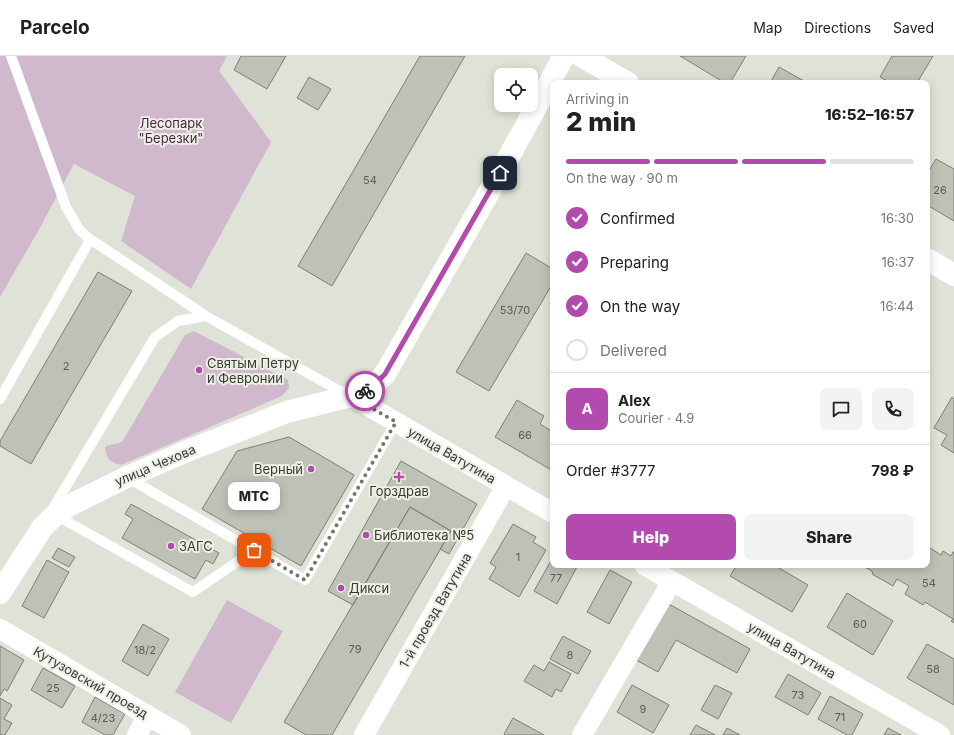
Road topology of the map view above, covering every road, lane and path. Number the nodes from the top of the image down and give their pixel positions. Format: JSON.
{"nodes":[{"id":1,"x":11,"y":56,"type":"edge"},
{"id":2,"x":564,"y":56,"type":"edge"},
{"id":3,"x":581,"y":56,"type":"edge"},
{"id":4,"x":551,"y":80,"type":"edge"},
{"id":5,"x":623,"y":80,"type":"edge"},
{"id":6,"x":550,"y":82,"type":"edge"},
{"id":7,"x":90,"y":240,"type":"junction"},
{"id":8,"x":930,"y":261,"type":"edge"},
{"id":9,"x":954,"y":275,"type":"edge"},
{"id":10,"x":206,"y":316,"type":"junction"},
{"id":11,"x":351,"y":396,"type":"junction"},
{"id":12,"x":0,"y":398,"type":"edge"},
{"id":13,"x":396,"y":422,"type":"junction"},
{"id":14,"x":127,"y":477,"type":"junction"},
{"id":15,"x":506,"y":486,"type":"junction"},
{"id":16,"x":550,"y":511,"type":"edge"},
{"id":17,"x":49,"y":521,"type":"junction"},
{"id":18,"x":254,"y":550,"type":"junction"},
{"id":19,"x":649,"y":568,"type":"edge"},
{"id":20,"x":672,"y":581,"type":"junction"},
{"id":21,"x":0,"y":593,"type":"edge"},
{"id":22,"x":0,"y":629,"type":"edge"},
{"id":23,"x":148,"y":716,"type":"junction"},
{"id":24,"x":584,"y":734,"type":"edge"},
{"id":25,"x":137,"y":735,"type":"edge"},
{"id":26,"x":182,"y":735,"type":"edge"},
{"id":27,"x":364,"y":735,"type":"edge"},
{"id":28,"x":940,"y":735,"type":"edge"}],
"edges":[{"from":1,"to":7,"type":"lane"},
{"from":2,"to":4,"type":"street","name":"улица Чехова"},
{"from":3,"to":5,"type":"street"},
{"from":6,"to":11,"type":"street","name":"улица Чехова"},
{"from":7,"to":10,"type":"lane"},
{"from":7,"to":12,"type":"lane"},
{"from":8,"to":9,"type":"street"},
{"from":10,"to":11,"type":"lane"},
{"from":10,"to":17,"type":"lane"},
{"from":11,"to":13,"type":"street","name":"улица Ватутина"},
{"from":11,"to":14,"type":"street","name":"улица Чехова"},
{"from":13,"to":15,"type":"street","name":"улица Ватутина"},
{"from":13,"to":18,"type":"lane"},
{"from":14,"to":17,"type":"street","name":"улица Чехова"},
{"from":14,"to":18,"type":"lane"},
{"from":15,"to":16,"type":"street","name":"улица Ватутина"},
{"from":15,"to":27,"type":"street","name":"1-й проезд Ватутина"},
{"from":17,"to":18,"type":"lane"},
{"from":17,"to":21,"type":"street","name":"улица Чехова"},
{"from":19,"to":20,"type":"street","name":"улица Ватутина"},
{"from":20,"to":24,"type":"street"},
{"from":20,"to":28,"type":"street","name":"улица Ватутина"},
{"from":22,"to":23,"type":"street","name":"Кутузовский проезд"},
{"from":23,"to":25,"type":"street"},
{"from":23,"to":26,"type":"street","name":"Кутузовский проезд"}]}
